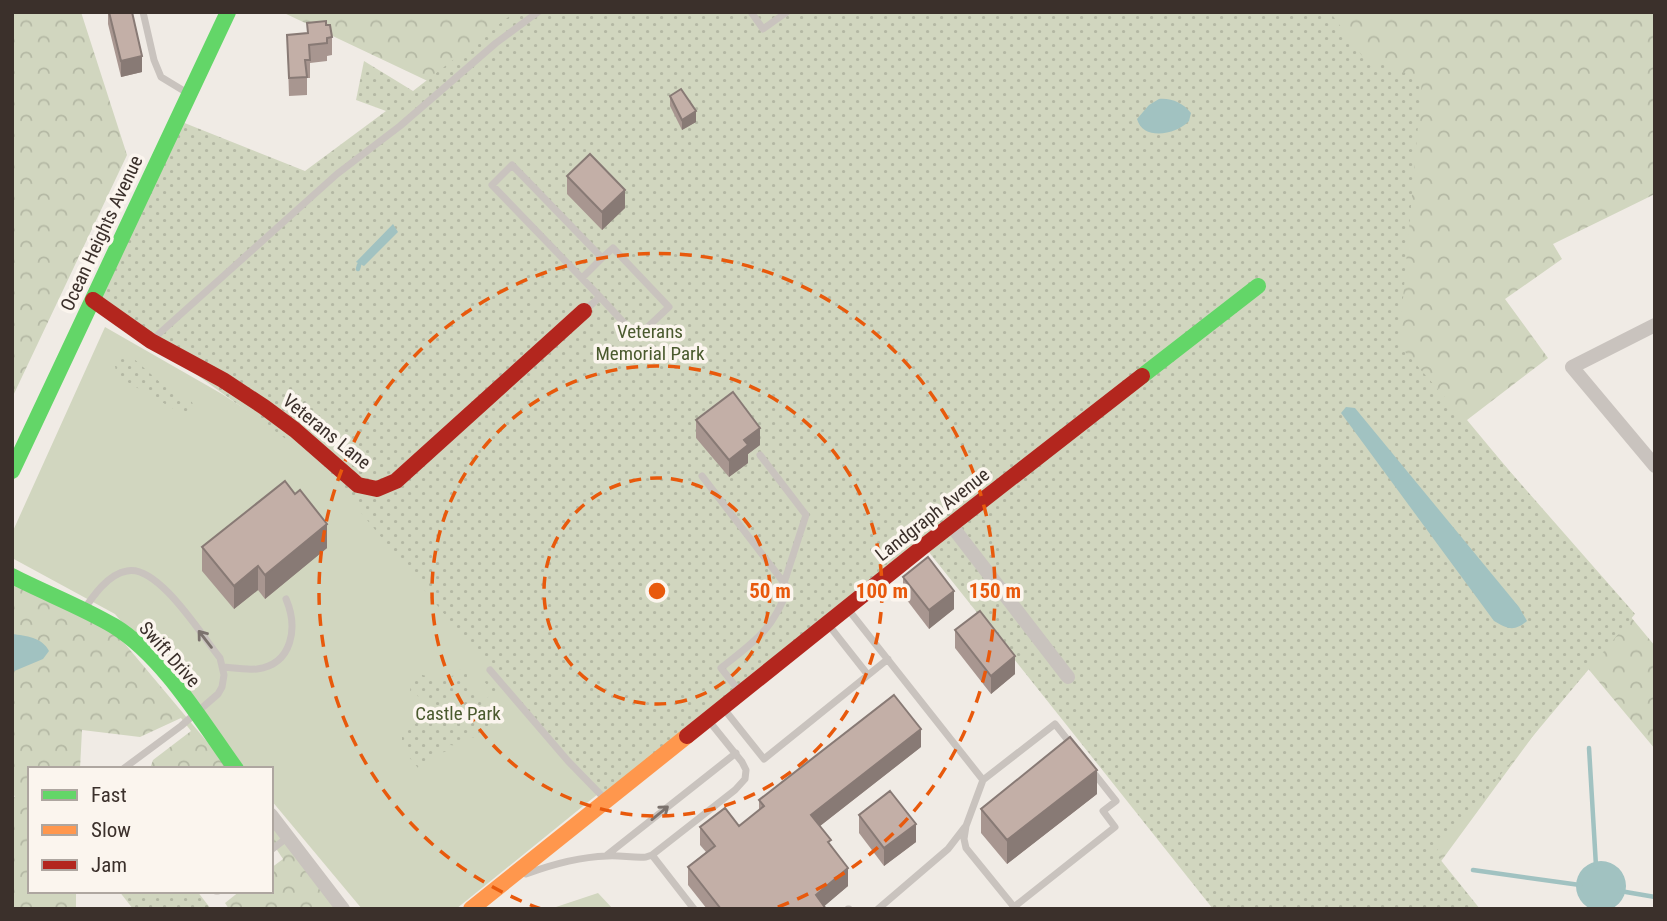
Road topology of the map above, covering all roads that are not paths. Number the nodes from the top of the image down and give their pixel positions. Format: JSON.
{"nodes":[{"id":1,"x":143,"y":12,"type":"edge"},
{"id":2,"x":228,"y":12,"type":"edge"},
{"id":3,"x":538,"y":12,"type":"edge"},
{"id":4,"x":751,"y":12,"type":"edge"},
{"id":5,"x":787,"y":12,"type":"edge"},
{"id":6,"x":189,"y":94,"type":"junction"},
{"id":7,"x":602,"y":258,"type":"junction"},
{"id":8,"x":582,"y":278,"type":"junction"},
{"id":9,"x":1258,"y":286,"type":"dead end"},
{"id":10,"x":600,"y":297,"type":"junction"},
{"id":11,"x":93,"y":300,"type":"junction"},
{"id":12,"x":584,"y":311,"type":"joint"},
{"id":13,"x":1655,"y":325,"type":"edge"},
{"id":14,"x":151,"y":341,"type":"junction"},
{"id":15,"x":760,"y":455,"type":"dead end"},
{"id":16,"x":1655,"y":466,"type":"edge"},
{"id":17,"x":12,"y":471,"type":"edge"},
{"id":18,"x":702,"y":476,"type":"dead end"},
{"id":19,"x":951,"y":525,"type":"junction"},
{"id":20,"x":12,"y":576,"type":"edge"},
{"id":21,"x":784,"y":583,"type":"junction"},
{"id":22,"x":286,"y":599,"type":"dead end"},
{"id":23,"x":847,"y":608,"type":"junction"},
{"id":24,"x":83,"y":611,"type":"junction"},
{"id":25,"x":827,"y":624,"type":"junction"},
{"id":26,"x":888,"y":659,"type":"junction"},
{"id":27,"x":223,"y":667,"type":"junction"},
{"id":28,"x":490,"y":670,"type":"dead end"},
{"id":29,"x":868,"y":675,"type":"junction"},
{"id":30,"x":1068,"y":677,"type":"dead end"},
{"id":31,"x":741,"y":693,"type":"junction"},
{"id":32,"x":723,"y":707,"type":"junction"},
{"id":33,"x":194,"y":714,"type":"junction"},
{"id":34,"x":708,"y":719,"type":"junction"},
{"id":35,"x":736,"y":753,"type":"junction"},
{"id":36,"x":126,"y":767,"type":"edge"},
{"id":37,"x":234,"y":767,"type":"edge"},
{"id":38,"x":983,"y":780,"type":"junction"},
{"id":39,"x":607,"y":800,"type":"junction"},
{"id":40,"x":273,"y":818,"type":"edge"},
{"id":41,"x":966,"y":826,"type":"junction"},
{"id":42,"x":288,"y":837,"type":"junction"},
{"id":43,"x":273,"y":848,"type":"edge"},
{"id":44,"x":652,"y":855,"type":"junction"},
{"id":45,"x":607,"y":856,"type":"junction"},
{"id":46,"x":506,"y":881,"type":"junction"},
{"id":47,"x":343,"y":909,"type":"edge"},
{"id":48,"x":471,"y":909,"type":"edge"},
{"id":49,"x":694,"y":909,"type":"edge"},
{"id":50,"x":878,"y":909,"type":"edge"}],
"edges":[{"from":1,"to":6,"type":"lane"},
{"from":2,"to":6,"type":"street","name":"Ocean Heights Avenue"},
{"from":3,"to":14,"type":"lane"},
{"from":4,"to":5,"type":"lane"},
{"from":6,"to":11,"type":"street","name":"Ocean Heights Avenue"},
{"from":7,"to":8,"type":"lane"},
{"from":7,"to":8,"type":"lane"},
{"from":7,"to":10,"type":"lane"},
{"from":8,"to":10,"type":"lane"},
{"from":9,"to":19,"type":"street","name":"Landgraph Avenue"},
{"from":10,"to":12,"type":"lane"},
{"from":11,"to":14,"type":"street","name":"Veterans Lane"},
{"from":11,"to":17,"type":"street","name":"Ocean Heights Avenue"},
{"from":12,"to":14,"type":"street","name":"Veterans Lane"},
{"from":13,"to":16,"type":"street"},
{"from":15,"to":21,"type":"lane"},
{"from":18,"to":21,"type":"lane"},
{"from":19,"to":23,"type":"street","name":"Landgraph Avenue"},
{"from":19,"to":30,"type":"street"},
{"from":20,"to":24,"type":"street","name":"Swift Drive"},
{"from":21,"to":31,"type":"lane"},
{"from":22,"to":27,"type":"lane"},
{"from":23,"to":25,"type":"street","name":"Landgraph Avenue"},
{"from":23,"to":26,"type":"lane"},
{"from":27,"to":24,"type":"lane","one_way":true},
{"from":24,"to":33,"type":"street","name":"Swift Drive"},
{"from":25,"to":29,"type":"lane"},
{"from":25,"to":31,"type":"street","name":"Landgraph Avenue"},
{"from":26,"to":29,"type":"lane"},
{"from":26,"to":38,"type":"lane"},
{"from":27,"to":33,"type":"lane"},
{"from":28,"to":39,"type":"lane"},
{"from":29,"to":32,"type":"lane"},
{"from":31,"to":32,"type":"street","name":"Landgraph Avenue"},
{"from":32,"to":34,"type":"street","name":"Landgraph Avenue"},
{"from":33,"to":36,"type":"lane"},
{"from":33,"to":37,"type":"street","name":"Swift Drive"},
{"from":34,"to":35,"type":"lane"},
{"from":34,"to":39,"type":"street","name":"Landgraph Avenue"},
{"from":35,"to":44,"type":"lane"},
{"from":45,"to":35,"type":"lane","one_way":true},
{"from":38,"to":41,"type":"lane"},
{"from":38,"to":41,"type":"lane"},
{"from":39,"to":46,"type":"street","name":"Landgraph Avenue"},
{"from":40,"to":42,"type":"street"},
{"from":41,"to":50,"type":"lane"},
{"from":42,"to":43,"type":"lane"},
{"from":42,"to":47,"type":"street"},
{"from":44,"to":45,"type":"lane"},
{"from":44,"to":49,"type":"lane"},
{"from":45,"to":46,"type":"lane"},
{"from":46,"to":48,"type":"street","name":"Landgraph Avenue"}]}
